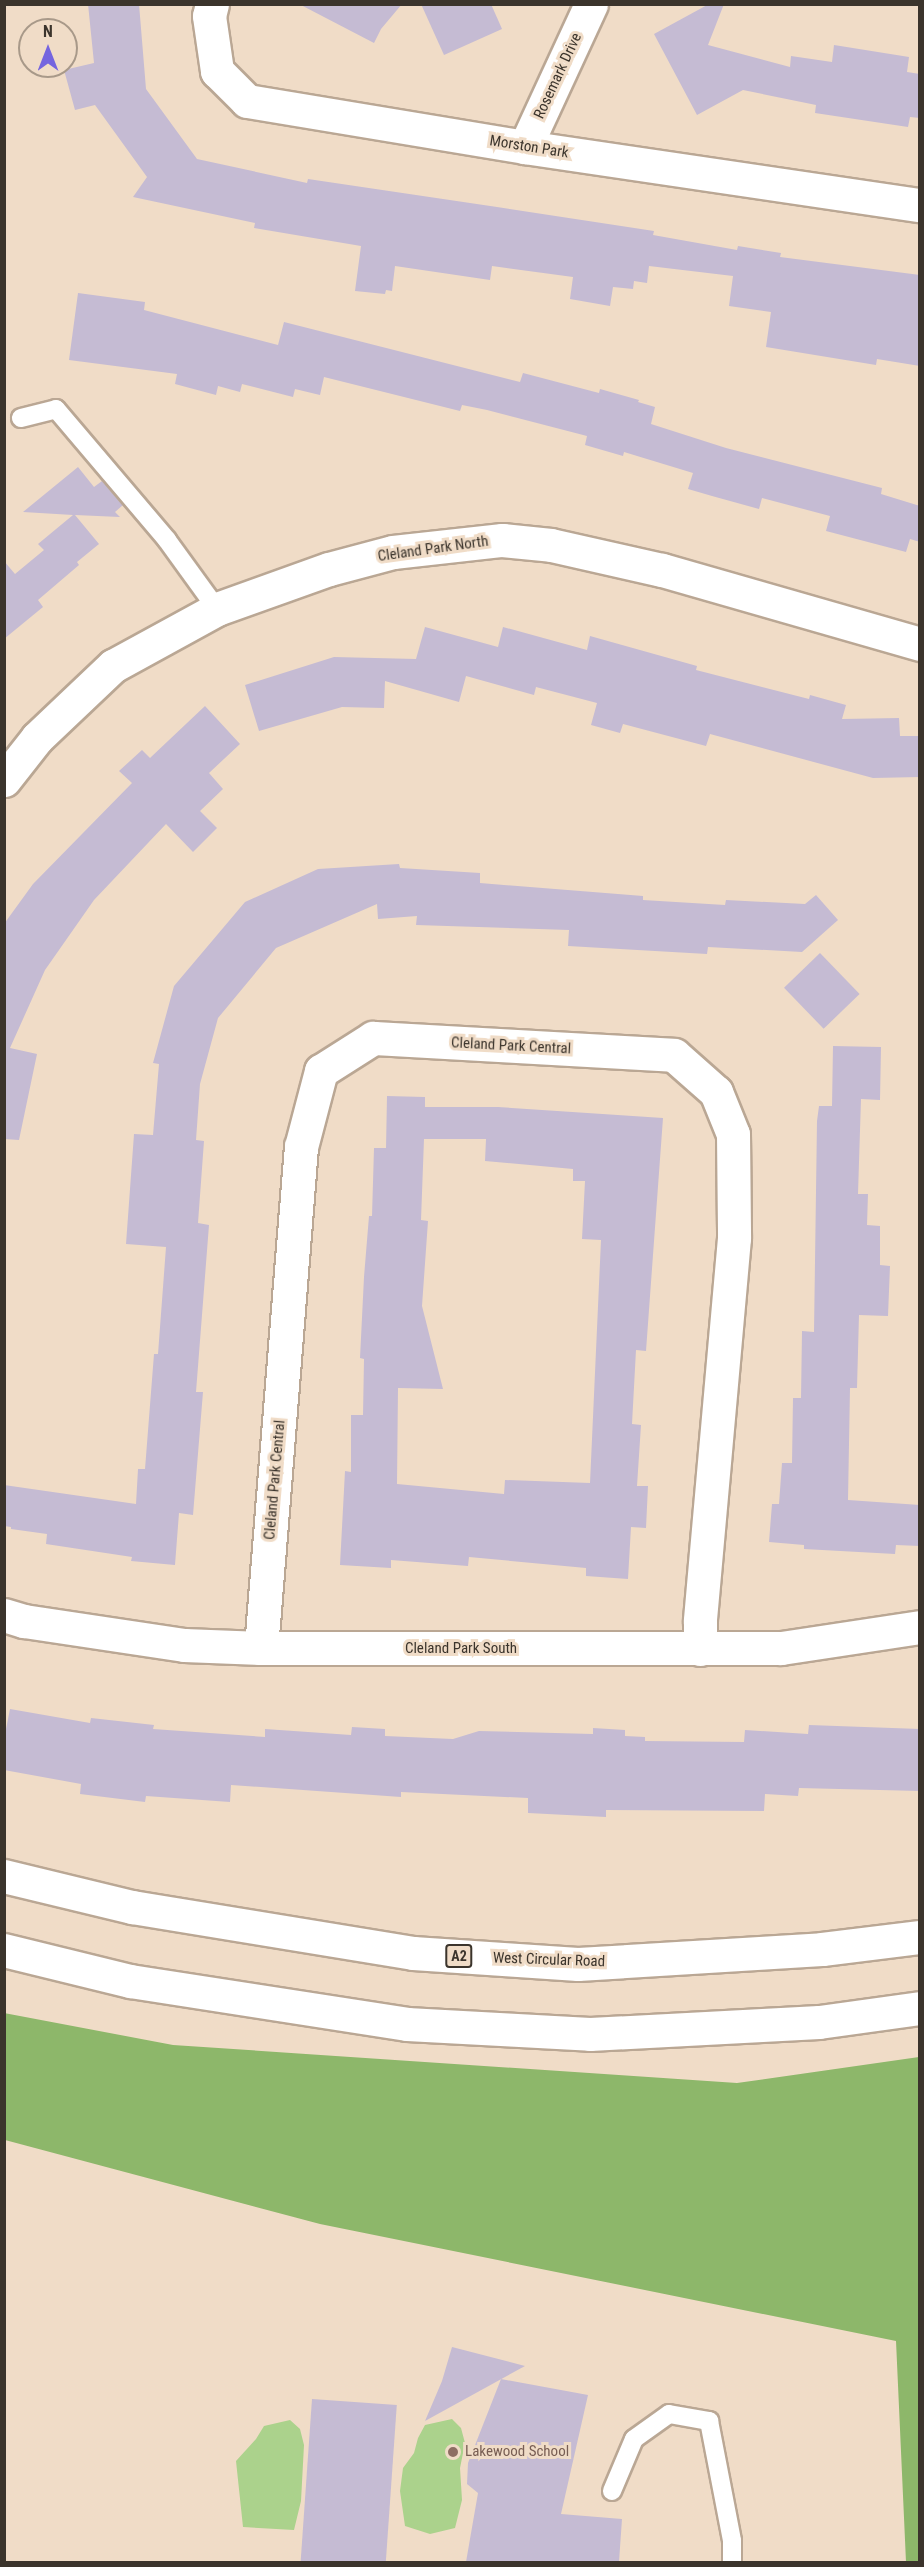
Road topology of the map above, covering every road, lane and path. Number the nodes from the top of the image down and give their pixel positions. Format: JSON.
{"nodes":[{"id":1,"x":212,"y":4,"type":"edge"},
{"id":2,"x":591,"y":4,"type":"edge"},
{"id":3,"x":525,"y":147,"type":"junction"},
{"id":4,"x":920,"y":205,"type":"edge"},
{"id":5,"x":21,"y":418,"type":"dead end"},
{"id":6,"x":217,"y":609,"type":"junction"},
{"id":7,"x":920,"y":644,"type":"edge"},
{"id":8,"x":4,"y":780,"type":"edge"},
{"id":9,"x":4,"y":1615,"type":"edge"},
{"id":10,"x":920,"y":1627,"type":"edge"},
{"id":11,"x":261,"y":1648,"type":"junction"},
{"id":12,"x":700,"y":1649,"type":"junction"},
{"id":13,"x":4,"y":1876,"type":"edge"},
{"id":14,"x":920,"y":1937,"type":"edge"},
{"id":15,"x":4,"y":1950,"type":"edge"},
{"id":16,"x":920,"y":2008,"type":"edge"},
{"id":17,"x":612,"y":2491,"type":"dead end"},
{"id":18,"x":732,"y":2562,"type":"edge"}],
"edges":[{"from":1,"to":3,"type":"main road","name":"Morston Park"},
{"from":2,"to":3,"type":"main road","name":"Rosemark Drive"},
{"from":3,"to":4,"type":"main road","name":"Morston Park"},
{"from":5,"to":6,"type":"lane"},
{"from":6,"to":7,"type":"main road","name":"Cleland Park North"},
{"from":6,"to":8,"type":"main road","name":"Cleland Park North"},
{"from":9,"to":11,"type":"main road","name":"Cleland Park South"},
{"from":10,"to":12,"type":"main road","name":"Cleland Park South"},
{"from":11,"to":12,"type":"main road","name":"Cleland Park South"},
{"from":11,"to":12,"type":"main road","name":"Cleland Park Central"},
{"from":13,"to":14,"type":"main road","name":"West Circular Road","number":"A2"},
{"from":15,"to":16,"type":"main road"},
{"from":17,"to":18,"type":"lane"}]}
